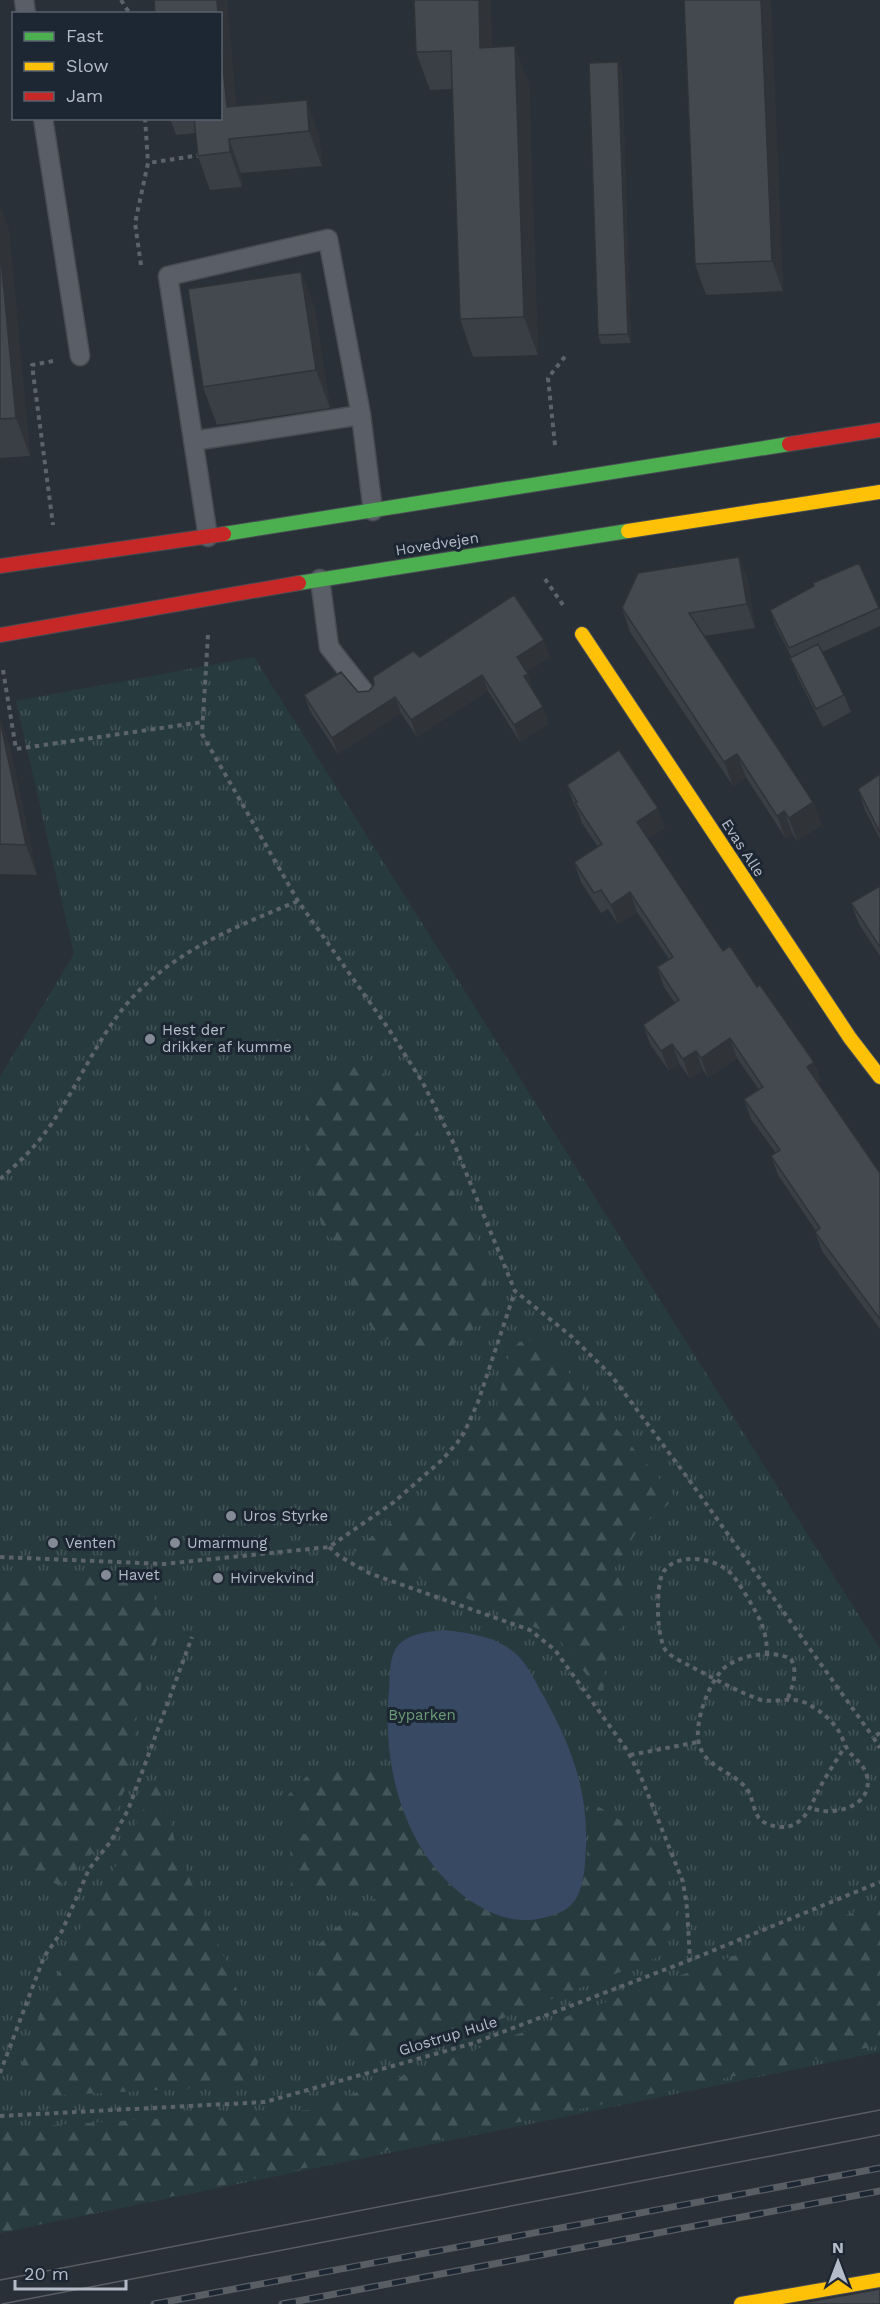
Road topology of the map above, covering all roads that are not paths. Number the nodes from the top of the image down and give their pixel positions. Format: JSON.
{"nodes":[{"id":1,"x":43,"y":120,"type":"edge"},
{"id":2,"x":80,"y":356,"type":"road end"},
{"id":3,"x":361,"y":415,"type":"junction"},
{"id":4,"x":880,"y":430,"type":"edge"},
{"id":5,"x":193,"y":441,"type":"junction"},
{"id":6,"x":880,"y":492,"type":"edge"},
{"id":7,"x":373,"y":511,"type":"junction"},
{"id":8,"x":208,"y":537,"type":"junction"},
{"id":9,"x":0,"y":566,"type":"edge"},
{"id":10,"x":320,"y":579,"type":"junction"},
{"id":11,"x":582,"y":634,"type":"road end"},
{"id":12,"x":0,"y":635,"type":"edge"},
{"id":13,"x":369,"y":698,"type":"edge"},
{"id":14,"x":880,"y":1077,"type":"edge"},
{"id":15,"x":880,"y":2280,"type":"edge"},
{"id":16,"x":741,"y":2304,"type":"edge"}],
"edges":[{"from":1,"to":2,"type":"lane"},
{"from":3,"to":5,"type":"lane"},
{"from":3,"to":5,"type":"lane"},
{"from":3,"to":7,"type":"lane"},
{"from":4,"to":7,"type":"main road"},
{"from":5,"to":8,"type":"lane"},
{"from":6,"to":10,"type":"main road","name":"Hovedvejen"},
{"from":7,"to":8,"type":"main road"},
{"from":8,"to":9,"type":"main road"},
{"from":10,"to":12,"type":"main road","name":"Hovedvejen"},
{"from":10,"to":13,"type":"lane"},
{"from":11,"to":14,"type":"main road","name":"Evas Alle"},
{"from":15,"to":16,"type":"main road"}]}
